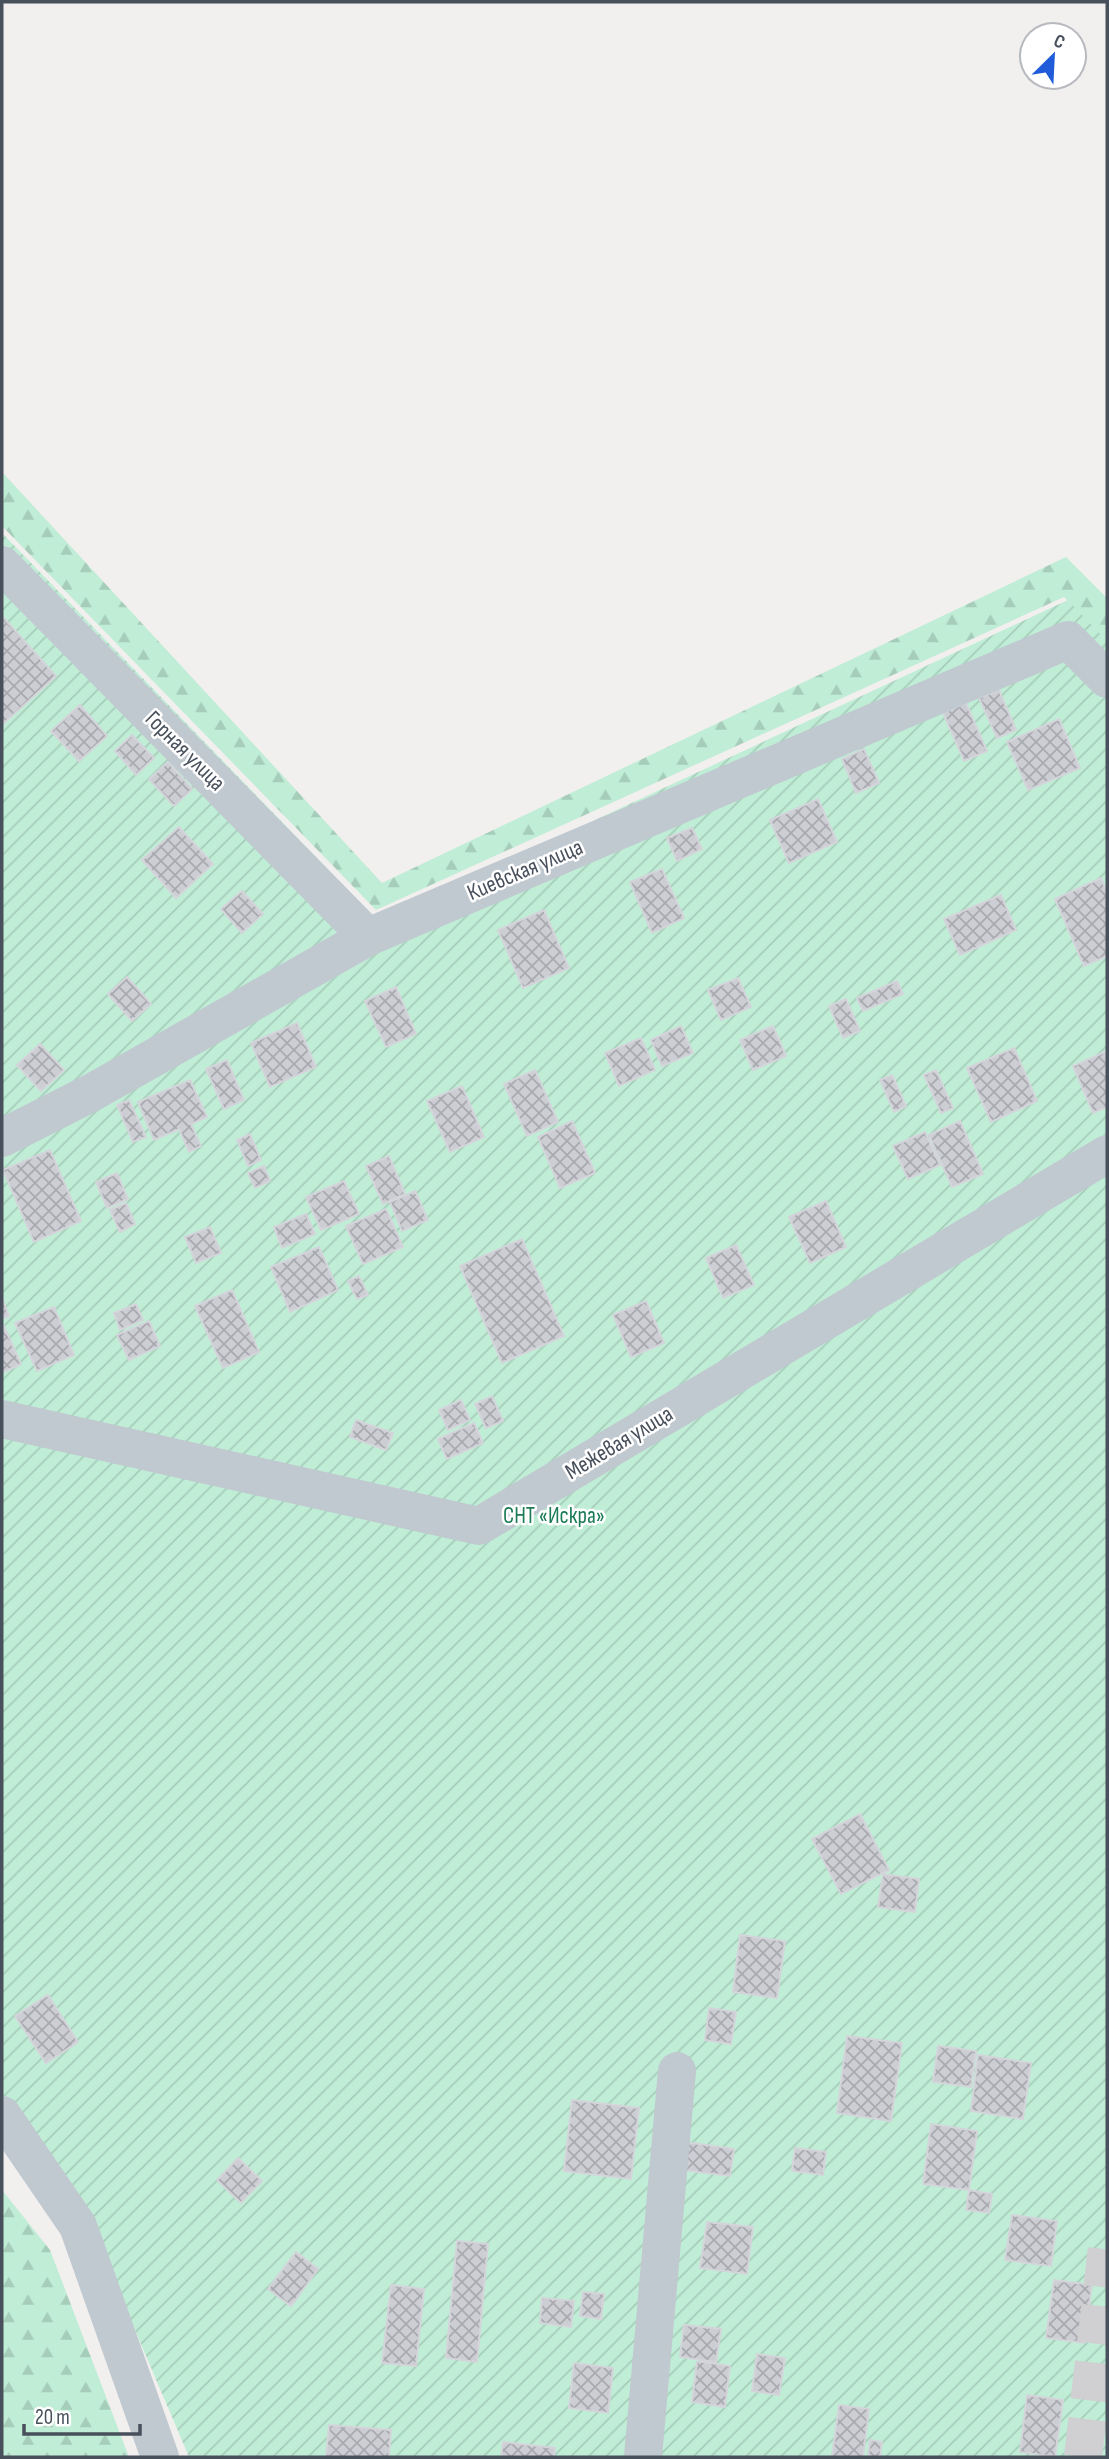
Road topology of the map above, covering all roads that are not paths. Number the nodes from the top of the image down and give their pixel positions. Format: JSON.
{"nodes":[{"id":1,"x":2,"y":565,"type":"edge"},
{"id":2,"x":1107,"y":680,"type":"edge"},
{"id":3,"x":368,"y":937,"type":"junction"},
{"id":4,"x":2,"y":1138,"type":"edge"},
{"id":5,"x":1107,"y":1154,"type":"edge"},
{"id":6,"x":2,"y":1419,"type":"edge"},
{"id":7,"x":677,"y":2071,"type":"dead end"},
{"id":8,"x":2,"y":2115,"type":"edge"},
{"id":9,"x":160,"y":2457,"type":"edge"},
{"id":10,"x":643,"y":2457,"type":"edge"}],
"edges":[{"from":1,"to":3,"type":"street","name":"Горная улица"},
{"from":2,"to":3,"type":"street","name":"Киевская улица"},
{"from":3,"to":4,"type":"street","name":"Киевская улица"},
{"from":5,"to":6,"type":"street","name":"Межевая улица"},
{"from":7,"to":10,"type":"street"},
{"from":8,"to":9,"type":"street"}]}
